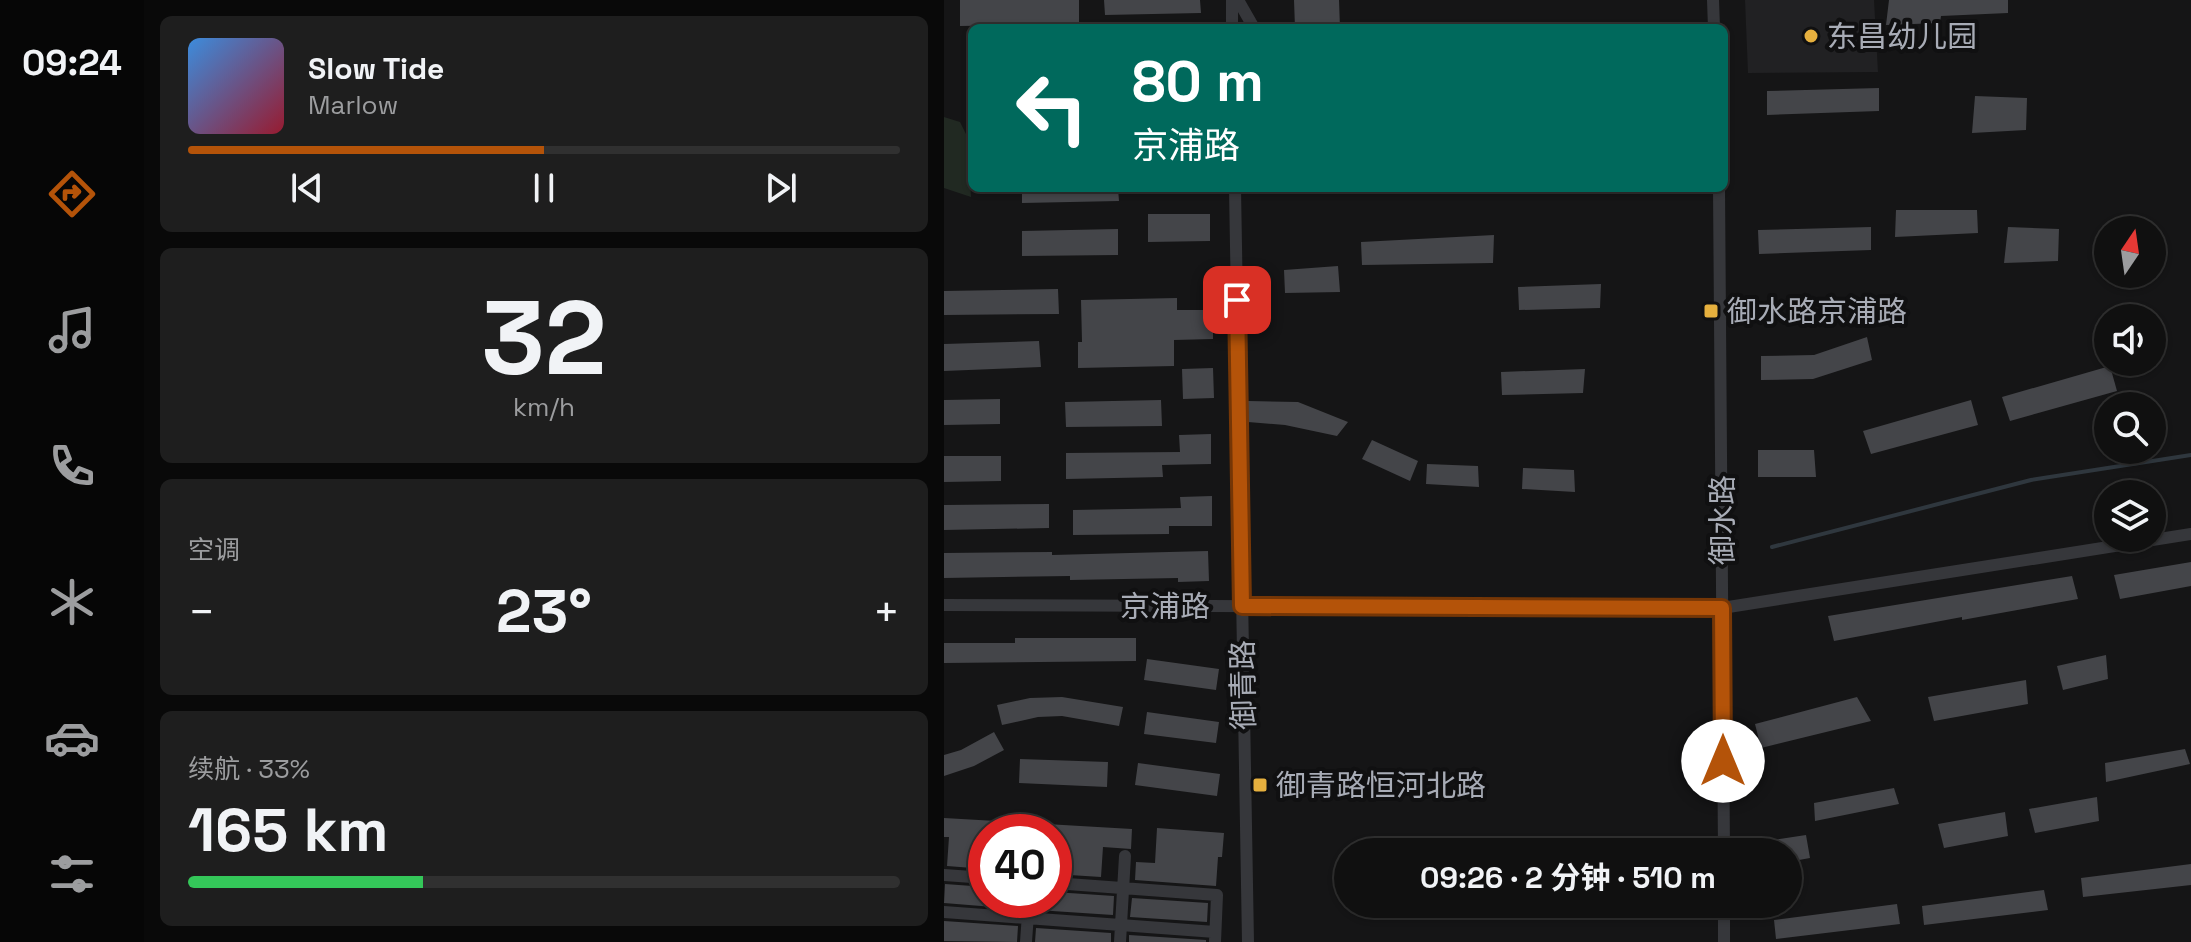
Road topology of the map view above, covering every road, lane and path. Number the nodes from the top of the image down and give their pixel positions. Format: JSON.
{"nodes":[{"id":1,"x":1235,"y":0,"type":"edge"},
{"id":2,"x":1713,"y":0,"type":"edge"},
{"id":3,"x":1232,"y":24,"type":"edge"},
{"id":4,"x":1251,"y":24,"type":"edge"},
{"id":5,"x":1714,"y":24,"type":"edge"},
{"id":6,"x":1235,"y":192,"type":"edge"},
{"id":7,"x":1719,"y":192,"type":"edge"},
{"id":8,"x":2191,"y":534,"type":"edge"},
{"id":9,"x":944,"y":605,"type":"edge"},
{"id":10,"x":1242,"y":606,"type":"junction"},
{"id":11,"x":1722,"y":608,"type":"junction"},
{"id":12,"x":1724,"y":838,"type":"edge"},
{"id":13,"x":1125,"y":856,"type":"dead end"},
{"id":14,"x":944,"y":875,"type":"edge"},
{"id":15,"x":968,"y":877,"type":"edge"},
{"id":16,"x":1072,"y":884,"type":"edge"},
{"id":17,"x":1123,"y":888,"type":"junction"},
{"id":18,"x":944,"y":912,"type":"edge"},
{"id":19,"x":968,"y":914,"type":"edge"},
{"id":20,"x":1027,"y":918,"type":"joint"},
{"id":21,"x":1724,"y":918,"type":"edge"},
{"id":22,"x":1121,"y":925,"type":"junction"},
{"id":23,"x":1215,"y":937,"type":"edge"},
{"id":24,"x":1026,"y":942,"type":"edge"},
{"id":25,"x":1120,"y":942,"type":"edge"},
{"id":26,"x":1248,"y":942,"type":"edge"},
{"id":27,"x":1724,"y":942,"type":"edge"}],
"edges":[{"from":1,"to":3,"type":"street"},
{"from":1,"to":4,"type":"street"},
{"from":2,"to":5,"type":"street"},
{"from":6,"to":10,"type":"street","name":"御青路"},
{"from":7,"to":11,"type":"street","name":"御水路"},
{"from":8,"to":11,"type":"street","name":"京浦路"},
{"from":9,"to":10,"type":"street","name":"京浦路"},
{"from":10,"to":11,"type":"street","name":"京浦路"},
{"from":10,"to":26,"type":"street","name":"御青路"},
{"from":11,"to":12,"type":"street","name":"御水路"},
{"from":13,"to":17,"type":"street"},
{"from":14,"to":15,"type":"street"},
{"from":16,"to":17,"type":"street"},
{"from":17,"to":22,"type":"street"},
{"from":17,"to":23,"type":"street"},
{"from":18,"to":19,"type":"street"},
{"from":20,"to":22,"type":"street"},
{"from":20,"to":24,"type":"street"},
{"from":21,"to":27,"type":"street"},
{"from":22,"to":23,"type":"street"},
{"from":22,"to":25,"type":"street"}]}
